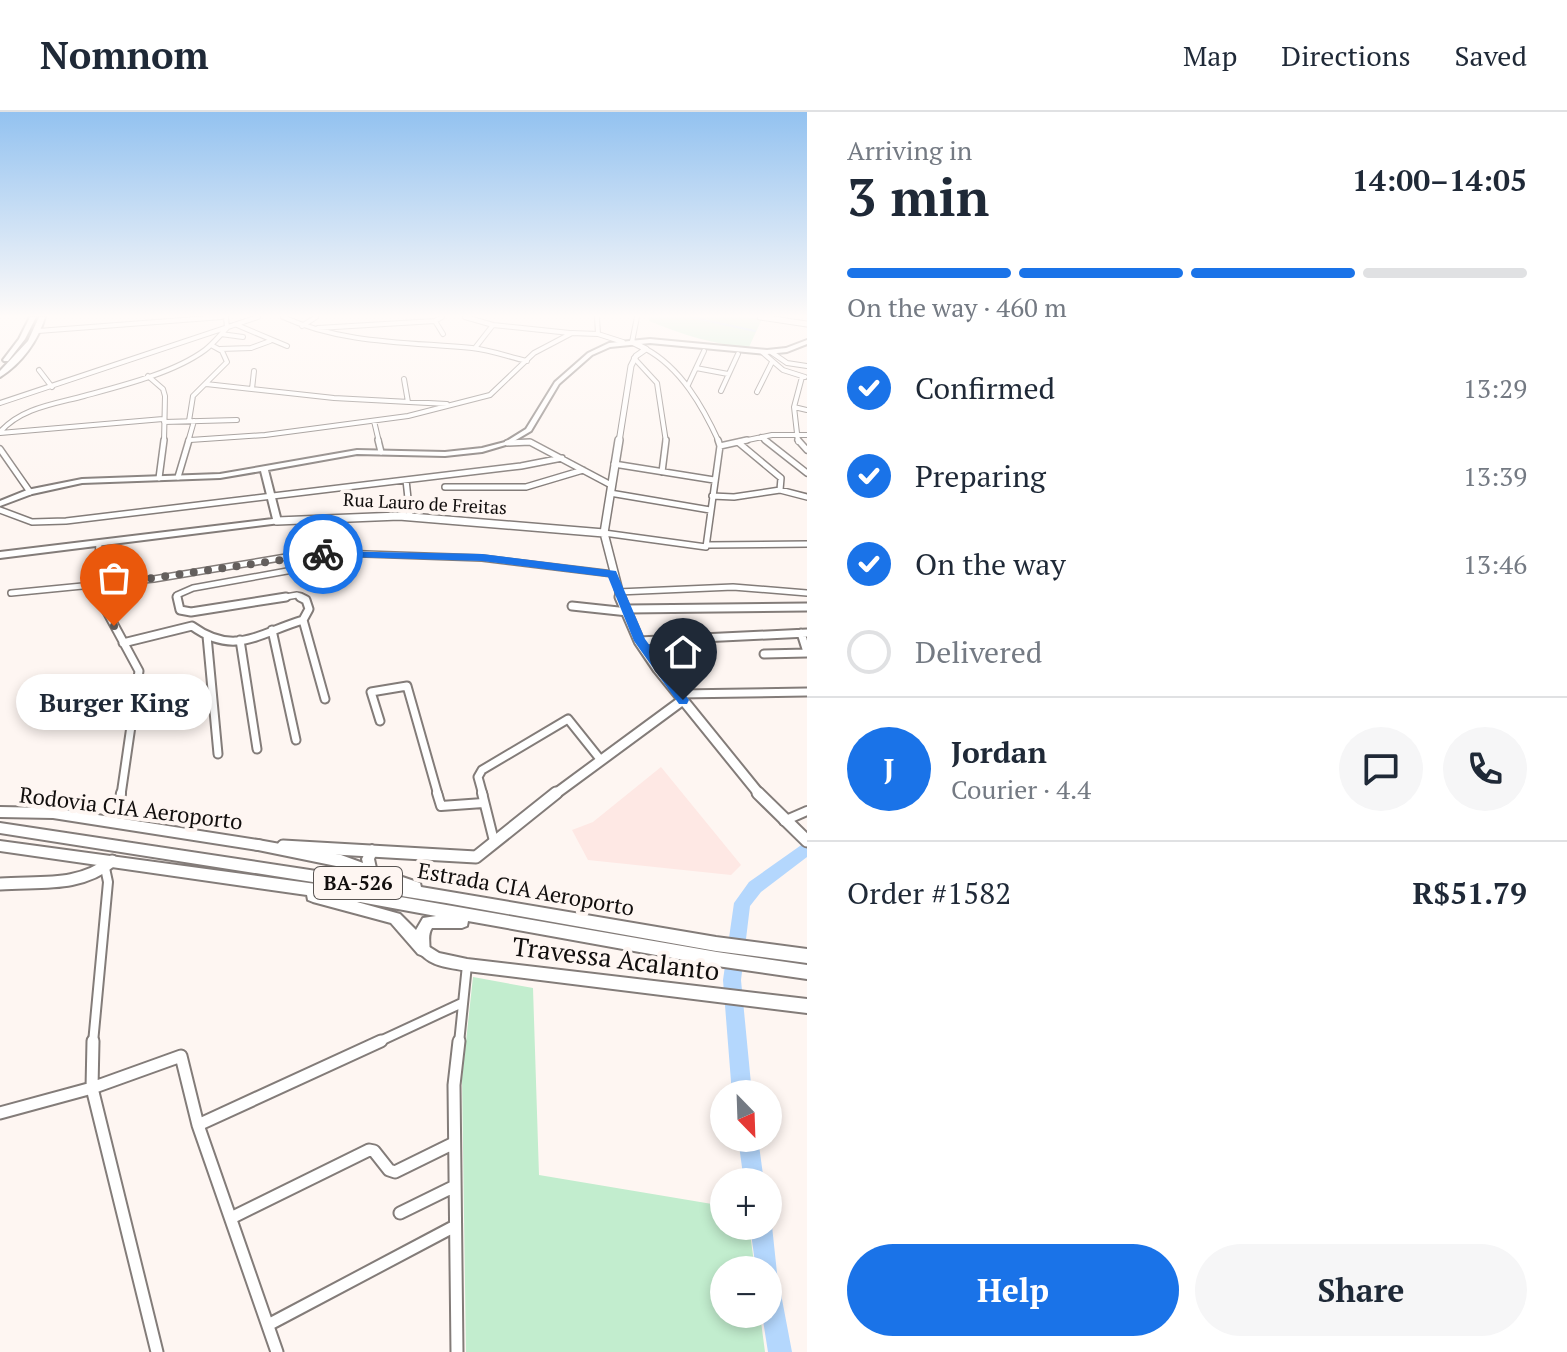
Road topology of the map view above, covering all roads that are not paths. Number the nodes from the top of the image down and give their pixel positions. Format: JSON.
{"nodes":[{"id":1,"x":728,"y":374,"type":"edge"},
{"id":2,"x":43,"y":375,"type":"edge"},
{"id":3,"x":89,"y":375,"type":"edge"},
{"id":4,"x":215,"y":375,"type":"edge"},
{"id":5,"x":254,"y":375,"type":"edge"},
{"id":6,"x":513,"y":375,"type":"edge"},
{"id":7,"x":566,"y":375,"type":"edge"},
{"id":8,"x":631,"y":375,"type":"edge"},
{"id":9,"x":650,"y":375,"type":"edge"},
{"id":10,"x":678,"y":375,"type":"edge"},
{"id":11,"x":693,"y":375,"type":"edge"},
{"id":12,"x":766,"y":375,"type":"edge"},
{"id":13,"x":148,"y":376,"type":"joint"},
{"id":14,"x":805,"y":377,"type":"edge"},
{"id":15,"x":404,"y":379,"type":"dead end"},
{"id":16,"x":206,"y":384,"type":"junction"},
{"id":17,"x":688,"y":385,"type":"junction"},
{"id":18,"x":52,"y":387,"type":"junction"},
{"id":19,"x":252,"y":389,"type":"junction"},
{"id":20,"x":721,"y":391,"type":"dead end"},
{"id":21,"x":757,"y":392,"type":"dead end"},
{"id":22,"x":408,"y":402,"type":"junction"},
{"id":23,"x":0,"y":403,"type":"edge"},
{"id":24,"x":454,"y":405,"type":"junction"},
{"id":25,"x":794,"y":407,"type":"junction"},
{"id":26,"x":807,"y":410,"type":"edge"},
{"id":27,"x":0,"y":418,"type":"edge"},
{"id":28,"x":163,"y":420,"type":"junction"},
{"id":29,"x":237,"y":420,"type":"dead end"},
{"id":30,"x":192,"y":421,"type":"junction"},
{"id":31,"x":374,"y":421,"type":"junction"},
{"id":32,"x":9,"y":422,"type":"junction"},
{"id":33,"x":0,"y":432,"type":"edge"},
{"id":34,"x":798,"y":434,"type":"junction"},
{"id":35,"x":807,"y":435,"type":"edge"},
{"id":36,"x":761,"y":437,"type":"junction"},
{"id":37,"x":190,"y":440,"type":"junction"},
{"id":38,"x":507,"y":443,"type":"junction"},
{"id":39,"x":739,"y":443,"type":"junction"},
{"id":40,"x":720,"y":446,"type":"junction"},
{"id":41,"x":0,"y":449,"type":"edge"},
{"id":42,"x":807,"y":450,"type":"edge"},
{"id":43,"x":381,"y":452,"type":"junction"},
{"id":44,"x":562,"y":458,"type":"junction"},
{"id":45,"x":614,"y":464,"type":"junction"},
{"id":46,"x":264,"y":468,"type":"junction"},
{"id":47,"x":583,"y":470,"type":"junction"},
{"id":48,"x":662,"y":472,"type":"junction"},
{"id":49,"x":807,"y":473,"type":"edge"},
{"id":50,"x":178,"y":477,"type":"junction"},
{"id":51,"x":159,"y":478,"type":"junction"},
{"id":52,"x":406,"y":480,"type":"junction"},
{"id":53,"x":714,"y":480,"type":"junction"},
{"id":54,"x":445,"y":487,"type":"dead end"},
{"id":55,"x":611,"y":489,"type":"junction"},
{"id":56,"x":780,"y":490,"type":"junction"},
{"id":57,"x":30,"y":492,"type":"junction"},
{"id":58,"x":272,"y":495,"type":"junction"},
{"id":59,"x":712,"y":496,"type":"junction"},
{"id":60,"x":807,"y":497,"type":"edge"},
{"id":61,"x":0,"y":504,"type":"edge"},
{"id":62,"x":0,"y":510,"type":"edge"},
{"id":63,"x":710,"y":510,"type":"junction"},
{"id":64,"x":410,"y":517,"type":"junction"},
{"id":65,"x":277,"y":521,"type":"junction"},
{"id":66,"x":604,"y":533,"type":"junction"},
{"id":67,"x":99,"y":543,"type":"junction"},
{"id":68,"x":807,"y":544,"type":"edge"},
{"id":69,"x":707,"y":546,"type":"junction"},
{"id":70,"x":0,"y":555,"type":"edge"},
{"id":71,"x":298,"y":569,"type":"dead end"},
{"id":72,"x":613,"y":574,"type":"junction"},
{"id":73,"x":95,"y":586,"type":"junction"},
{"id":74,"x":618,"y":592,"type":"junction"},
{"id":75,"x":11,"y":593,"type":"dead end"},
{"id":76,"x":807,"y":593,"type":"edge"},
{"id":77,"x":572,"y":606,"type":"dead end"},
{"id":78,"x":807,"y":607,"type":"edge"},
{"id":79,"x":627,"y":610,"type":"junction"},
{"id":80,"x":191,"y":612,"type":"junction"},
{"id":81,"x":303,"y":620,"type":"junction"},
{"id":82,"x":192,"y":626,"type":"junction"},
{"id":83,"x":272,"y":630,"type":"junction"},
{"id":84,"x":804,"y":633,"type":"edge"},
{"id":85,"x":207,"y":636,"type":"junction"},
{"id":86,"x":240,"y":640,"type":"junction"},
{"id":87,"x":639,"y":641,"type":"junction"},
{"id":88,"x":123,"y":643,"type":"junction"},
{"id":89,"x":807,"y":653,"type":"edge"},
{"id":90,"x":764,"y":654,"type":"dead end"},
{"id":91,"x":807,"y":692,"type":"edge"},
{"id":92,"x":680,"y":697,"type":"junction"},
{"id":93,"x":325,"y":699,"type":"dead end"},
{"id":94,"x":380,"y":721,"type":"dead end"},
{"id":95,"x":296,"y":740,"type":"dead end"},
{"id":96,"x":257,"y":749,"type":"dead end"},
{"id":97,"x":218,"y":754,"type":"dead end"},
{"id":98,"x":600,"y":759,"type":"junction"},
{"id":99,"x":120,"y":799,"type":"dead end"},
{"id":100,"x":483,"y":803,"type":"junction"},
{"id":101,"x":807,"y":811,"type":"edge"},
{"id":102,"x":0,"y":812,"type":"edge"},
{"id":103,"x":784,"y":821,"type":"junction"},
{"id":104,"x":0,"y":828,"type":"edge"},
{"id":105,"x":803,"y":838,"type":"edge"},
{"id":106,"x":494,"y":841,"type":"junction"},
{"id":107,"x":258,"y":845,"type":"junction"},
{"id":108,"x":0,"y":846,"type":"edge"},
{"id":109,"x":372,"y":851,"type":"junction"},
{"id":110,"x":108,"y":865,"type":"junction"},
{"id":111,"x":371,"y":872,"type":"junction"},
{"id":112,"x":0,"y":884,"type":"edge"},
{"id":113,"x":270,"y":886,"type":"junction"},
{"id":114,"x":446,"y":897,"type":"junction"},
{"id":115,"x":608,"y":940,"type":"junction"},
{"id":116,"x":423,"y":949,"type":"junction"},
{"id":117,"x":716,"y":952,"type":"junction"},
{"id":118,"x":754,"y":956,"type":"junction"},
{"id":119,"x":807,"y":956,"type":"edge"},
{"id":120,"x":467,"y":965,"type":"junction"},
{"id":121,"x":807,"y":972,"type":"edge"},
{"id":122,"x":462,"y":1003,"type":"junction"},
{"id":123,"x":807,"y":1006,"type":"edge"},
{"id":124,"x":92,"y":1088,"type":"junction"},
{"id":125,"x":0,"y":1113,"type":"edge"},
{"id":126,"x":198,"y":1125,"type":"junction"},
{"id":127,"x":454,"y":1143,"type":"junction"},
{"id":128,"x":455,"y":1186,"type":"junction"},
{"id":129,"x":400,"y":1213,"type":"dead end"},
{"id":130,"x":231,"y":1218,"type":"junction"},
{"id":131,"x":455,"y":1226,"type":"junction"},
{"id":132,"x":268,"y":1325,"type":"junction"},
{"id":133,"x":157,"y":1352,"type":"edge"},
{"id":134,"x":277,"y":1352,"type":"edge"},
{"id":135,"x":457,"y":1352,"type":"edge"}],
"edges":[{"from":1,"to":20,"type":"street"},
{"from":2,"to":18,"type":"street"},
{"from":3,"to":18,"type":"street"},
{"from":4,"to":16,"type":"street"},
{"from":5,"to":19,"type":"street"},
{"from":6,"to":24,"type":"street"},
{"from":7,"to":38,"type":"main road"},
{"from":8,"to":45,"type":"street"},
{"from":9,"to":48,"type":"street"},
{"from":10,"to":17,"type":"street"},
{"from":11,"to":17,"type":"street"},
{"from":12,"to":21,"type":"street"},
{"from":13,"to":28,"type":"street"},
{"from":13,"to":32,"type":"street"},
{"from":14,"to":25,"type":"street"},
{"from":15,"to":22,"type":"street"},
{"from":16,"to":19,"type":"street"},
{"from":16,"to":30,"type":"street"},
{"from":17,"to":40,"type":"street"},
{"from":18,"to":23,"type":"street"},
{"from":19,"to":22,"type":"street"},
{"from":22,"to":24,"type":"street"},
{"from":24,"to":31,"type":"street"},
{"from":25,"to":26,"type":"street"},
{"from":25,"to":34,"type":"street"},
{"from":27,"to":32,"type":"street"},
{"from":28,"to":30,"type":"street"},
{"from":28,"to":33,"type":"street"},
{"from":28,"to":51,"type":"street"},
{"from":29,"to":30,"type":"street"},
{"from":30,"to":37,"type":"street"},
{"from":31,"to":37,"type":"street"},
{"from":31,"to":43,"type":"street"},
{"from":32,"to":33,"type":"street"},
{"from":34,"to":35,"type":"street"},
{"from":34,"to":36,"type":"street"},
{"from":34,"to":42,"type":"street"},
{"from":36,"to":39,"type":"street"},
{"from":36,"to":49,"type":"street"},
{"from":37,"to":50,"type":"street"},
{"from":38,"to":43,"type":"main road"},
{"from":38,"to":44,"type":"street"},
{"from":39,"to":40,"type":"street"},
{"from":39,"to":56,"type":"street"},
{"from":40,"to":53,"type":"street"},
{"from":41,"to":57,"type":"street"},
{"from":43,"to":46,"type":"main road"},
{"from":44,"to":47,"type":"street"},
{"from":44,"to":52,"type":"street"},
{"from":45,"to":48,"type":"street"},
{"from":45,"to":55,"type":"street"},
{"from":46,"to":50,"type":"main road"},
{"from":46,"to":58,"type":"main road"},
{"from":47,"to":54,"type":"street"},
{"from":47,"to":55,"type":"street"},
{"from":48,"to":53,"type":"street"},
{"from":50,"to":51,"type":"main road"},
{"from":51,"to":57,"type":"main road"},
{"from":52,"to":58,"type":"street"},
{"from":52,"to":64,"type":"street"},
{"from":53,"to":59,"type":"street"},
{"from":55,"to":63,"type":"street"},
{"from":55,"to":66,"type":"street"},
{"from":56,"to":59,"type":"street"},
{"from":56,"to":60,"type":"street"},
{"from":57,"to":61,"type":"main road"},
{"from":58,"to":62,"type":"street"},
{"from":58,"to":65,"type":"main road"},
{"from":59,"to":63,"type":"street"},
{"from":63,"to":69,"type":"street"},
{"from":64,"to":65,"type":"street","name":"Rua Lauro de Freitas"},
{"from":64,"to":66,"type":"street","name":"Rua Lauro de Freitas"},
{"from":65,"to":67,"type":"main road","name":"Rua Lauro de Freitas"},
{"from":66,"to":69,"type":"street","name":"Rua Lauro de Freitas"},
{"from":66,"to":72,"type":"street"},
{"from":67,"to":70,"type":"main road","name":"Rua Lauro de Freitas"},
{"from":67,"to":73,"type":"street"},
{"from":68,"to":69,"type":"street","name":"Rua Lauro de Freitas"},
{"from":71,"to":80,"type":"street"},
{"from":72,"to":73,"type":"street"},
{"from":72,"to":74,"type":"street"},
{"from":73,"to":75,"type":"street"},
{"from":73,"to":88,"type":"street"},
{"from":74,"to":76,"type":"street"},
{"from":74,"to":79,"type":"street"},
{"from":77,"to":79,"type":"street"},
{"from":78,"to":79,"type":"street"},
{"from":79,"to":87,"type":"street"},
{"from":80,"to":81,"type":"street"},
{"from":80,"to":82,"type":"street"},
{"from":81,"to":83,"type":"street"},
{"from":81,"to":93,"type":"street"},
{"from":82,"to":85,"type":"street"},
{"from":82,"to":88,"type":"street"},
{"from":83,"to":86,"type":"street"},
{"from":83,"to":95,"type":"street"},
{"from":84,"to":87,"type":"street"},
{"from":84,"to":89,"type":"street"},
{"from":85,"to":86,"type":"street"},
{"from":85,"to":97,"type":"street"},
{"from":86,"to":96,"type":"street"},
{"from":87,"to":92,"type":"street"},
{"from":88,"to":99,"type":"street"},
{"from":89,"to":90,"type":"street"},
{"from":91,"to":92,"type":"street"},
{"from":92,"to":98,"type":"street"},
{"from":92,"to":103,"type":"street"},
{"from":94,"to":100,"type":"street"},
{"from":98,"to":100,"type":"street"},
{"from":98,"to":106,"type":"street"},
{"from":100,"to":106,"type":"street"},
{"from":101,"to":103,"type":"street"},
{"from":102,"to":107,"type":"main road","name":"Rodovia CIA Aeroporto"},
{"from":103,"to":105,"type":"street"},
{"from":104,"to":114,"type":"main road","name":"Estrada CIA Aeroporto","number":"BA-526"},
{"from":106,"to":109,"type":"street"},
{"from":107,"to":109,"type":"street"},
{"from":107,"to":111,"type":"main road"},
{"from":108,"to":110,"type":"main road","name":"Estrada CIA Aeroporto","number":"BA-526"},
{"from":109,"to":111,"type":"main road"},
{"from":110,"to":112,"type":"street"},
{"from":110,"to":113,"type":"main road","name":"Estrada CIA Aeroporto","number":"BA-526"},
{"from":110,"to":124,"type":"street"},
{"from":111,"to":114,"type":"main road"},
{"from":113,"to":115,"type":"main road","name":"Estrada CIA Aeroporto","number":"BA-526"},
{"from":113,"to":116,"type":"main road"},
{"from":114,"to":117,"type":"main road","name":"Estrada CIA Aeroporto","number":"BA-526"},
{"from":115,"to":116,"type":"main road"},
{"from":115,"to":117,"type":"main road","name":"Estrada CIA Aeroporto","number":"BA-526"},
{"from":116,"to":120,"type":"main road","name":"Travessa Acalanto"},
{"from":117,"to":118,"type":"main road","name":"Estrada CIA Aeroporto","number":"BA-526"},
{"from":118,"to":119,"type":"main road","name":"Estrada CIA Aeroporto","number":"BA-526"},
{"from":118,"to":121,"type":"main road","name":"Estrada CIA Aeroporto","number":"BA-526"},
{"from":120,"to":122,"type":"street"},
{"from":120,"to":123,"type":"main road","name":"Travessa Acalanto"},
{"from":122,"to":126,"type":"street"},
{"from":122,"to":127,"type":"street"},
{"from":124,"to":125,"type":"street"},
{"from":124,"to":126,"type":"street"},
{"from":124,"to":133,"type":"street"},
{"from":126,"to":130,"type":"street"},
{"from":127,"to":128,"type":"street"},
{"from":127,"to":130,"type":"street"},
{"from":128,"to":129,"type":"street"},
{"from":128,"to":131,"type":"street"},
{"from":130,"to":132,"type":"street"},
{"from":131,"to":132,"type":"street"},
{"from":131,"to":135,"type":"street"},
{"from":132,"to":134,"type":"street"}]}
